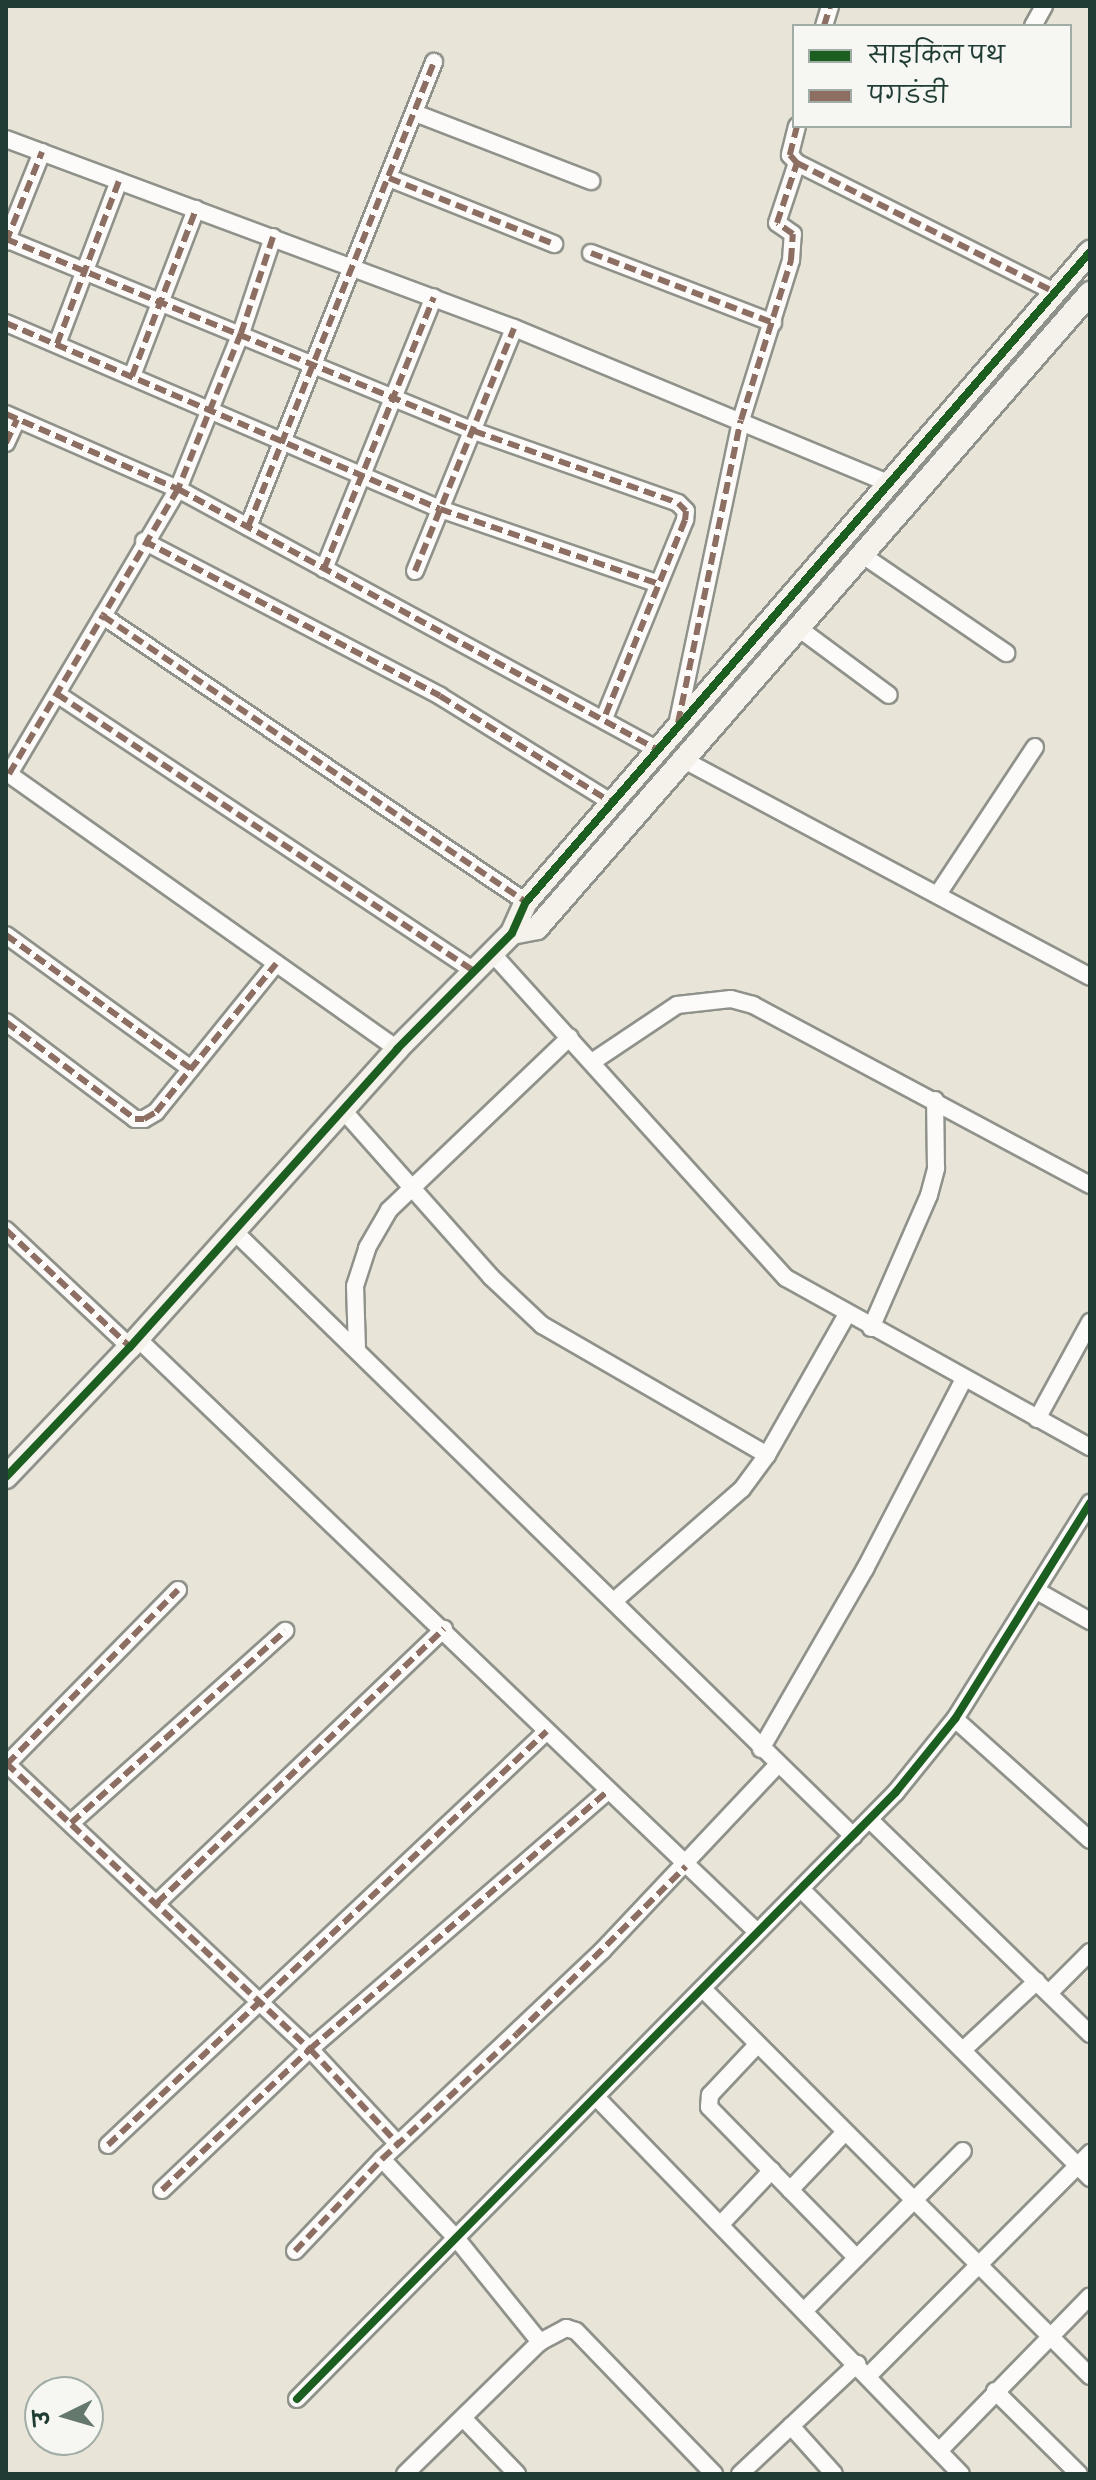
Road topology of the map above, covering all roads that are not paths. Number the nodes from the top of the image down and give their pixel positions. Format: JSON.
{"nodes":[{"id":1,"x":1044,"y":6,"type":"edge"},
{"id":2,"x":1034,"y":24,"type":"edge"},
{"id":3,"x":434,"y":62,"type":"dead end"},
{"id":4,"x":415,"y":113,"type":"junction"},
{"id":5,"x":797,"y":128,"type":"edge"},
{"id":6,"x":6,"y":139,"type":"edge"},
{"id":7,"x":42,"y":152,"type":"junction"},
{"id":8,"x":797,"y":163,"type":"junction"},
{"id":9,"x":389,"y":178,"type":"junction"},
{"id":10,"x":119,"y":181,"type":"junction"},
{"id":11,"x":591,"y":181,"type":"dead end"},
{"id":12,"x":196,"y":209,"type":"junction"},
{"id":13,"x":273,"y":237,"type":"junction"},
{"id":14,"x":6,"y":240,"type":"edge"},
{"id":15,"x":554,"y":244,"type":"dead end"},
{"id":16,"x":1090,"y":252,"type":"edge"},
{"id":17,"x":591,"y":253,"type":"dead end"},
{"id":18,"x":355,"y":267,"type":"junction"},
{"id":19,"x":86,"y":269,"type":"junction"},
{"id":20,"x":1055,"y":292,"type":"junction"},
{"id":21,"x":1090,"y":293,"type":"edge"},
{"id":22,"x":434,"y":297,"type":"junction"},
{"id":23,"x":163,"y":300,"type":"junction"},
{"id":24,"x":6,"y":323,"type":"edge"},
{"id":25,"x":773,"y":323,"type":"junction"},
{"id":26,"x":514,"y":328,"type":"junction"},
{"id":27,"x":241,"y":333,"type":"junction"},
{"id":28,"x":57,"y":344,"type":"junction"},
{"id":29,"x":316,"y":364,"type":"junction"},
{"id":30,"x":132,"y":376,"type":"junction"},
{"id":31,"x":392,"y":398,"type":"junction"},
{"id":32,"x":211,"y":409,"type":"junction"},
{"id":33,"x":11,"y":416,"type":"edge"},
{"id":34,"x":741,"y":420,"type":"junction"},
{"id":35,"x":474,"y":431,"type":"junction"},
{"id":36,"x":282,"y":441,"type":"junction"},
{"id":37,"x":6,"y":443,"type":"edge"},
{"id":38,"x":363,"y":474,"type":"junction"},
{"id":39,"x":888,"y":483,"type":"junction"},
{"id":40,"x":178,"y":489,"type":"junction"},
{"id":41,"x":440,"y":509,"type":"junction"},
{"id":42,"x":248,"y":527,"type":"junction"},
{"id":43,"x":144,"y":541,"type":"junction"},
{"id":44,"x":861,"y":554,"type":"junction"},
{"id":45,"x":324,"y":569,"type":"junction"},
{"id":46,"x":415,"y":571,"type":"dead end"},
{"id":47,"x":659,"y":584,"type":"junction"},
{"id":48,"x":103,"y":616,"type":"junction"},
{"id":49,"x":797,"y":627,"type":"junction"},
{"id":50,"x":1006,"y":653,"type":"dead end"},
{"id":51,"x":57,"y":694,"type":"junction"},
{"id":52,"x":889,"y":695,"type":"dead end"},
{"id":53,"x":604,"y":718,"type":"junction"},
{"id":54,"x":676,"y":731,"type":"junction"},
{"id":55,"x":1035,"y":747,"type":"dead end"},
{"id":56,"x":660,"y":751,"type":"junction"},
{"id":57,"x":684,"y":760,"type":"junction"},
{"id":58,"x":8,"y":773,"type":"edge"},
{"id":59,"x":614,"y":804,"type":"junction"},
{"id":60,"x":938,"y":894,"type":"junction"},
{"id":61,"x":526,"y":902,"type":"junction"},
{"id":62,"x":512,"y":933,"type":"junction"},
{"id":63,"x":6,"y":935,"type":"edge"},
{"id":64,"x":492,"y":953,"type":"junction"},
{"id":65,"x":276,"y":964,"type":"junction"},
{"id":66,"x":474,"y":971,"type":"junction"},
{"id":67,"x":1090,"y":977,"type":"edge"},
{"id":68,"x":6,"y":1022,"type":"edge"},
{"id":69,"x":570,"y":1037,"type":"junction"},
{"id":70,"x":397,"y":1049,"type":"junction"},
{"id":71,"x":592,"y":1062,"type":"junction"},
{"id":72,"x":191,"y":1069,"type":"junction"},
{"id":73,"x":935,"y":1100,"type":"junction"},
{"id":74,"x":342,"y":1109,"type":"junction"},
{"id":75,"x":411,"y":1185,"type":"junction"},
{"id":76,"x":1090,"y":1185,"type":"edge"},
{"id":77,"x":6,"y":1230,"type":"edge"},
{"id":78,"x":234,"y":1231,"type":"junction"},
{"id":79,"x":846,"y":1316,"type":"junction"},
{"id":80,"x":1090,"y":1322,"type":"edge"},
{"id":81,"x":871,"y":1328,"type":"junction"},
{"id":82,"x":134,"y":1343,"type":"junction"},
{"id":83,"x":357,"y":1349,"type":"junction"},
{"id":84,"x":964,"y":1379,"type":"junction"},
{"id":85,"x":1037,"y":1419,"type":"junction"},
{"id":86,"x":1090,"y":1447,"type":"edge"},
{"id":87,"x":767,"y":1455,"type":"junction"},
{"id":88,"x":6,"y":1477,"type":"edge"},
{"id":89,"x":1090,"y":1503,"type":"edge"},
{"id":90,"x":178,"y":1590,"type":"dead end"},
{"id":91,"x":1037,"y":1591,"type":"junction"},
{"id":92,"x":614,"y":1601,"type":"junction"},
{"id":93,"x":1090,"y":1621,"type":"edge"},
{"id":94,"x":444,"y":1629,"type":"junction"},
{"id":95,"x":285,"y":1631,"type":"dead end"},
{"id":96,"x":955,"y":1719,"type":"junction"},
{"id":97,"x":547,"y":1731,"type":"junction"},
{"id":98,"x":761,"y":1749,"type":"junction"},
{"id":99,"x":6,"y":1764,"type":"edge"},
{"id":100,"x":777,"y":1765,"type":"junction"},
{"id":101,"x":608,"y":1791,"type":"junction"},
{"id":102,"x":870,"y":1820,"type":"junction"},
{"id":103,"x":71,"y":1823,"type":"junction"},
{"id":104,"x":853,"y":1836,"type":"junction"},
{"id":105,"x":1090,"y":1840,"type":"edge"},
{"id":106,"x":686,"y":1866,"type":"junction"},
{"id":107,"x":801,"y":1889,"type":"junction"},
{"id":108,"x":157,"y":1903,"type":"junction"},
{"id":109,"x":756,"y":1931,"type":"junction"},
{"id":110,"x":1090,"y":1952,"type":"edge"},
{"id":111,"x":1043,"y":1987,"type":"junction"},
{"id":112,"x":704,"y":1990,"type":"junction"},
{"id":113,"x":257,"y":1999,"type":"junction"},
{"id":114,"x":1090,"y":2034,"type":"edge"},
{"id":115,"x":757,"y":2045,"type":"junction"},
{"id":116,"x":310,"y":2049,"type":"junction"},
{"id":117,"x":963,"y":2050,"type":"junction"},
{"id":118,"x":597,"y":2098,"type":"junction"},
{"id":119,"x":845,"y":2132,"type":"junction"},
{"id":120,"x":398,"y":2144,"type":"junction"},
{"id":121,"x":108,"y":2145,"type":"dead end"},
{"id":122,"x":963,"y":2151,"type":"dead end"},
{"id":123,"x":382,"y":2159,"type":"junction"},
{"id":124,"x":1084,"y":2159,"type":"edge"},
{"id":125,"x":772,"y":2170,"type":"junction"},
{"id":126,"x":1090,"y":2178,"type":"edge"},
{"id":127,"x":162,"y":2190,"type":"dead end"},
{"id":128,"x":790,"y":2190,"type":"junction"},
{"id":129,"x":915,"y":2201,"type":"junction"},
{"id":130,"x":721,"y":2224,"type":"junction"},
{"id":131,"x":456,"y":2238,"type":"junction"},
{"id":132,"x":295,"y":2251,"type":"dead end"},
{"id":133,"x":857,"y":2258,"type":"junction"},
{"id":134,"x":980,"y":2265,"type":"junction"},
{"id":135,"x":1090,"y":2296,"type":"edge"},
{"id":136,"x":805,"y":2310,"type":"junction"},
{"id":137,"x":1049,"y":2336,"type":"junction"},
{"id":138,"x":540,"y":2342,"type":"junction"},
{"id":139,"x":862,"y":2370,"type":"junction"},
{"id":140,"x":1090,"y":2376,"type":"edge"},
{"id":141,"x":995,"y":2391,"type":"junction"},
{"id":142,"x":297,"y":2399,"type":"dead end"},
{"id":143,"x":463,"y":2418,"type":"junction"},
{"id":144,"x":791,"y":2426,"type":"junction"},
{"id":145,"x":939,"y":2451,"type":"junction"},
{"id":146,"x":405,"y":2474,"type":"edge"},
{"id":147,"x":517,"y":2474,"type":"edge"},
{"id":148,"x":714,"y":2474,"type":"edge"},
{"id":149,"x":740,"y":2474,"type":"edge"},
{"id":150,"x":834,"y":2474,"type":"edge"},
{"id":151,"x":961,"y":2474,"type":"edge"},
{"id":152,"x":1079,"y":2474,"type":"edge"}],
"edges":[{"from":1,"to":2,"type":"street"},
{"from":3,"to":4,"type":"street"},
{"from":4,"to":9,"type":"street"},
{"from":4,"to":11,"type":"street"},
{"from":5,"to":8,"type":"street"},
{"from":6,"to":7,"type":"street"},
{"from":7,"to":10,"type":"street"},
{"from":7,"to":14,"type":"street"},
{"from":8,"to":20,"type":"street"},
{"from":8,"to":25,"type":"street"},
{"from":9,"to":15,"type":"street"},
{"from":9,"to":18,"type":"street"},
{"from":10,"to":12,"type":"street"},
{"from":10,"to":19,"type":"street"},
{"from":12,"to":13,"type":"street"},
{"from":12,"to":23,"type":"street"},
{"from":13,"to":18,"type":"street"},
{"from":13,"to":27,"type":"street"},
{"from":14,"to":19,"type":"street"},
{"from":16,"to":20,"type":"street"},
{"from":17,"to":25,"type":"street"},
{"from":18,"to":22,"type":"street"},
{"from":18,"to":29,"type":"street"},
{"from":19,"to":23,"type":"street"},
{"from":19,"to":28,"type":"street"},
{"from":20,"to":39,"type":"street"},
{"from":21,"to":44,"type":"street"},
{"from":22,"to":26,"type":"street"},
{"from":22,"to":31,"type":"street"},
{"from":23,"to":27,"type":"street"},
{"from":23,"to":30,"type":"street"},
{"from":24,"to":28,"type":"street"},
{"from":25,"to":34,"type":"street"},
{"from":26,"to":34,"type":"street"},
{"from":26,"to":35,"type":"street"},
{"from":27,"to":29,"type":"street"},
{"from":27,"to":32,"type":"street"},
{"from":28,"to":30,"type":"street"},
{"from":29,"to":31,"type":"street"},
{"from":29,"to":36,"type":"street"},
{"from":30,"to":32,"type":"street"},
{"from":31,"to":35,"type":"street"},
{"from":31,"to":38,"type":"street"},
{"from":32,"to":36,"type":"street"},
{"from":32,"to":40,"type":"street"},
{"from":33,"to":37,"type":"street"},
{"from":33,"to":40,"type":"street"},
{"from":34,"to":39,"type":"street"},
{"from":34,"to":54,"type":"street"},
{"from":35,"to":41,"type":"street"},
{"from":35,"to":47,"type":"street"},
{"from":36,"to":38,"type":"street"},
{"from":36,"to":42,"type":"street"},
{"from":38,"to":41,"type":"street"},
{"from":38,"to":45,"type":"street"},
{"from":39,"to":54,"type":"street"},
{"from":40,"to":42,"type":"street"},
{"from":40,"to":43,"type":"street"},
{"from":41,"to":46,"type":"street"},
{"from":41,"to":47,"type":"street"},
{"from":42,"to":45,"type":"street"},
{"from":43,"to":48,"type":"street"},
{"from":43,"to":59,"type":"street"},
{"from":44,"to":49,"type":"street"},
{"from":44,"to":50,"type":"street"},
{"from":45,"to":53,"type":"street"},
{"from":47,"to":53,"type":"street"},
{"from":48,"to":51,"type":"street"},
{"from":48,"to":61,"type":"street"},
{"from":49,"to":52,"type":"street"},
{"from":49,"to":57,"type":"street"},
{"from":51,"to":58,"type":"street"},
{"from":51,"to":66,"type":"street"},
{"from":53,"to":56,"type":"street"},
{"from":54,"to":56,"type":"street"},
{"from":55,"to":60,"type":"street"},
{"from":56,"to":59,"type":"street"},
{"from":57,"to":60,"type":"street"},
{"from":57,"to":62,"type":"street"},
{"from":58,"to":65,"type":"street"},
{"from":59,"to":61,"type":"street"},
{"from":60,"to":67,"type":"street"},
{"from":61,"to":62,"type":"street"},
{"from":62,"to":64,"type":"street"},
{"from":63,"to":72,"type":"street"},
{"from":64,"to":66,"type":"street"},
{"from":64,"to":69,"type":"street"},
{"from":65,"to":70,"type":"street"},
{"from":65,"to":72,"type":"street"},
{"from":66,"to":70,"type":"street"},
{"from":68,"to":72,"type":"street"},
{"from":69,"to":71,"type":"street"},
{"from":69,"to":75,"type":"street"},
{"from":70,"to":74,"type":"street"},
{"from":71,"to":73,"type":"street"},
{"from":71,"to":79,"type":"street"},
{"from":73,"to":76,"type":"street"},
{"from":73,"to":81,"type":"street"},
{"from":74,"to":75,"type":"street"},
{"from":74,"to":78,"type":"street"},
{"from":75,"to":83,"type":"street"},
{"from":75,"to":87,"type":"street"},
{"from":77,"to":82,"type":"street"},
{"from":78,"to":82,"type":"street"},
{"from":78,"to":83,"type":"street"},
{"from":79,"to":81,"type":"street"},
{"from":79,"to":87,"type":"street"},
{"from":80,"to":85,"type":"street"},
{"from":81,"to":84,"type":"street"},
{"from":82,"to":88,"type":"street"},
{"from":82,"to":94,"type":"street"},
{"from":83,"to":92,"type":"street"},
{"from":84,"to":85,"type":"street"},
{"from":84,"to":98,"type":"street"},
{"from":85,"to":86,"type":"street"},
{"from":87,"to":92,"type":"street"},
{"from":89,"to":91,"type":"street"},
{"from":90,"to":99,"type":"street"},
{"from":91,"to":93,"type":"street"},
{"from":91,"to":96,"type":"street"},
{"from":92,"to":98,"type":"street"},
{"from":94,"to":97,"type":"street"},
{"from":94,"to":108,"type":"street"},
{"from":95,"to":103,"type":"street"},
{"from":96,"to":102,"type":"street"},
{"from":96,"to":105,"type":"street"},
{"from":97,"to":101,"type":"street"},
{"from":97,"to":113,"type":"street"},
{"from":98,"to":100,"type":"street"},
{"from":99,"to":103,"type":"street"},
{"from":100,"to":104,"type":"street"},
{"from":100,"to":106,"type":"street"},
{"from":101,"to":106,"type":"street"},
{"from":101,"to":116,"type":"street"},
{"from":102,"to":104,"type":"street"},
{"from":102,"to":111,"type":"street"},
{"from":103,"to":108,"type":"street"},
{"from":104,"to":107,"type":"street"},
{"from":106,"to":109,"type":"street"},
{"from":106,"to":120,"type":"street"},
{"from":107,"to":109,"type":"street"},
{"from":107,"to":117,"type":"street"},
{"from":108,"to":113,"type":"street"},
{"from":109,"to":112,"type":"street"},
{"from":110,"to":111,"type":"street"},
{"from":111,"to":114,"type":"street"},
{"from":111,"to":117,"type":"street"},
{"from":112,"to":115,"type":"street"},
{"from":112,"to":118,"type":"street"},
{"from":113,"to":116,"type":"street"},
{"from":113,"to":121,"type":"street"},
{"from":115,"to":119,"type":"street"},
{"from":115,"to":125,"type":"street"},
{"from":116,"to":120,"type":"street"},
{"from":116,"to":127,"type":"street"},
{"from":117,"to":124,"type":"street"},
{"from":118,"to":130,"type":"street"},
{"from":118,"to":131,"type":"street"},
{"from":119,"to":128,"type":"street"},
{"from":119,"to":129,"type":"street"},
{"from":120,"to":123,"type":"street"},
{"from":122,"to":129,"type":"street"},
{"from":123,"to":131,"type":"street"},
{"from":123,"to":132,"type":"street"},
{"from":124,"to":126,"type":"street"},
{"from":124,"to":134,"type":"street"},
{"from":125,"to":128,"type":"street"},
{"from":125,"to":130,"type":"street"},
{"from":128,"to":133,"type":"street"},
{"from":129,"to":133,"type":"street"},
{"from":129,"to":134,"type":"street"},
{"from":130,"to":136,"type":"street"},
{"from":131,"to":138,"type":"street"},
{"from":131,"to":142,"type":"street"},
{"from":133,"to":136,"type":"street"},
{"from":134,"to":137,"type":"street"},
{"from":134,"to":139,"type":"street"},
{"from":135,"to":137,"type":"street"},
{"from":136,"to":139,"type":"street"},
{"from":137,"to":140,"type":"street"},
{"from":137,"to":141,"type":"street"},
{"from":138,"to":143,"type":"street"},
{"from":138,"to":148,"type":"street"},
{"from":139,"to":144,"type":"street"},
{"from":139,"to":145,"type":"street"},
{"from":141,"to":145,"type":"street"},
{"from":141,"to":152,"type":"street"},
{"from":143,"to":146,"type":"street"},
{"from":143,"to":147,"type":"street"},
{"from":144,"to":149,"type":"street"},
{"from":144,"to":150,"type":"street"},
{"from":145,"to":151,"type":"street"}]}
